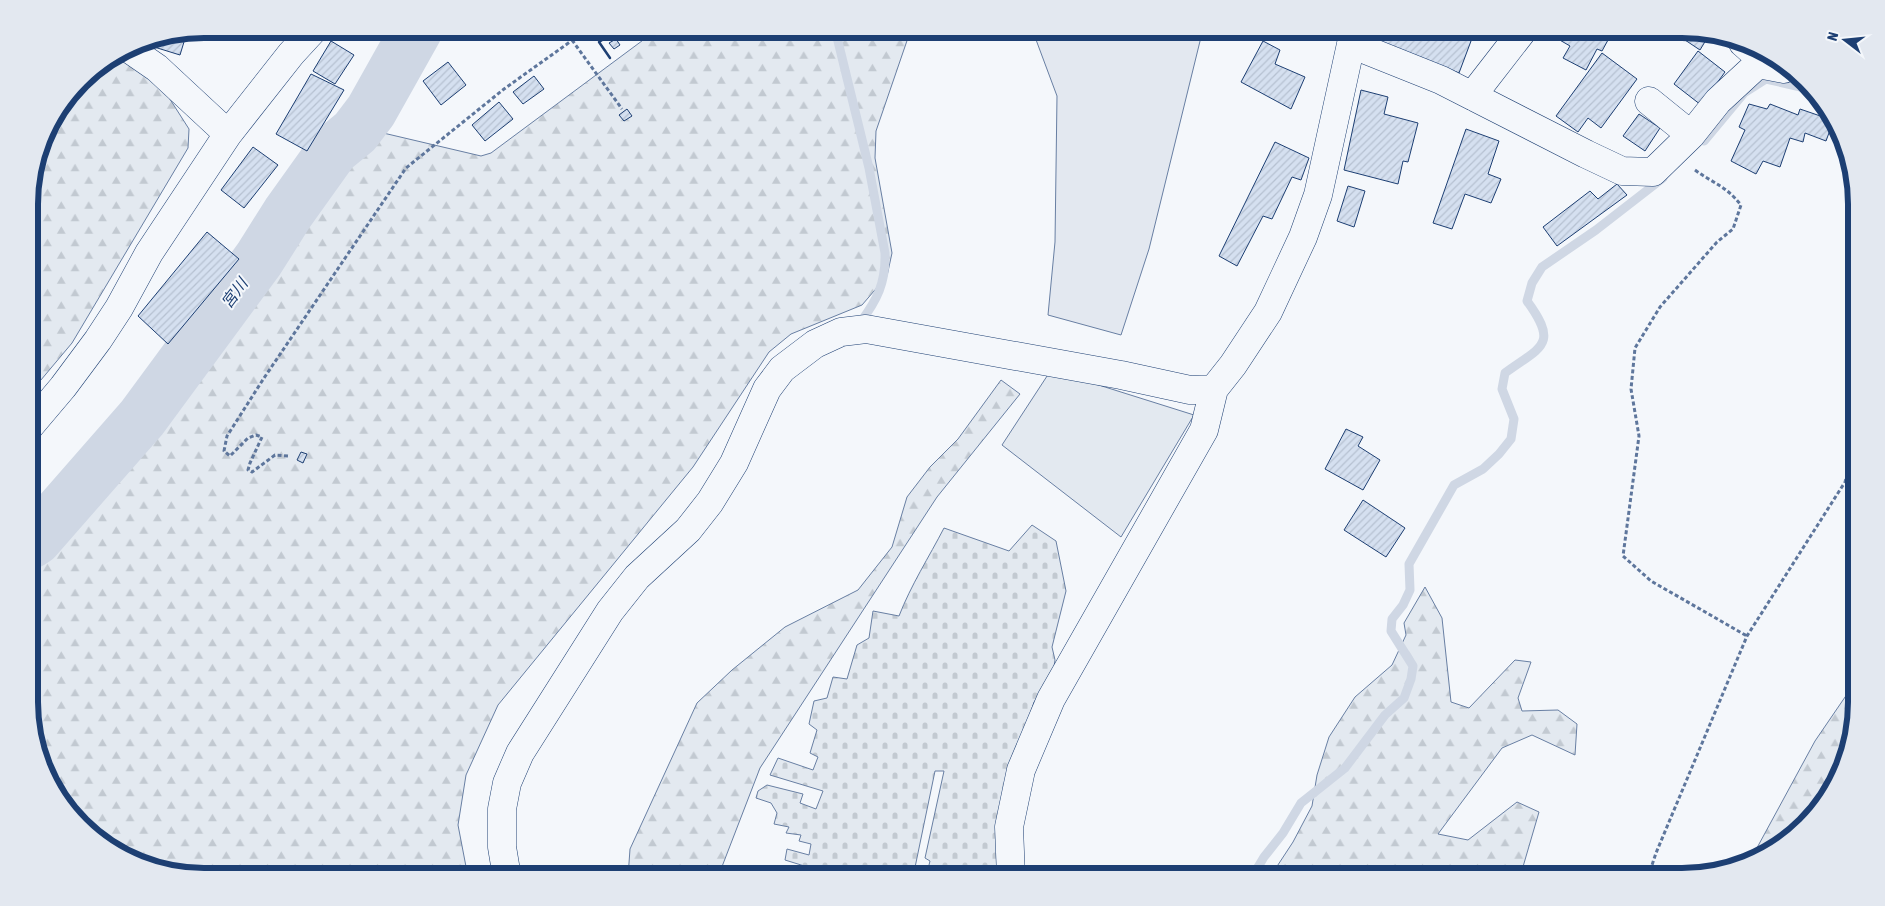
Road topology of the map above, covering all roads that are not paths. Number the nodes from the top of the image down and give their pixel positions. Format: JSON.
{"nodes":[{"id":1,"x":306,"y":38,"type":"edge"},
{"id":2,"x":1352,"y":38,"type":"edge"},
{"id":3,"x":1356,"y":38,"type":"edge"},
{"id":4,"x":1517,"y":38,"type":"edge"},
{"id":5,"x":134,"y":53,"type":"edge"},
{"id":6,"x":1776,"y":68,"type":"edge"},
{"id":7,"x":1472,"y":96,"type":"junction"},
{"id":8,"x":1649,"y":100,"type":"dead end"},
{"id":9,"x":228,"y":134,"type":"junction"},
{"id":10,"x":1691,"y":135,"type":"junction"},
{"id":11,"x":1214,"y":389,"type":"junction"},
{"id":12,"x":38,"y":417,"type":"edge"},
{"id":13,"x":506,"y":868,"type":"edge"},
{"id":14,"x":1011,"y":868,"type":"edge"}],
"edges":[{"from":1,"to":9,"type":"street"},
{"from":2,"to":11,"type":"street"},
{"from":3,"to":7,"type":"street"},
{"from":4,"to":7,"type":"street"},
{"from":5,"to":9,"type":"street"},
{"from":6,"to":10,"type":"street"},
{"from":7,"to":10,"type":"street"},
{"from":8,"to":10,"type":"street"},
{"from":9,"to":12,"type":"street"},
{"from":11,"to":13,"type":"street"},
{"from":11,"to":14,"type":"street"}]}
